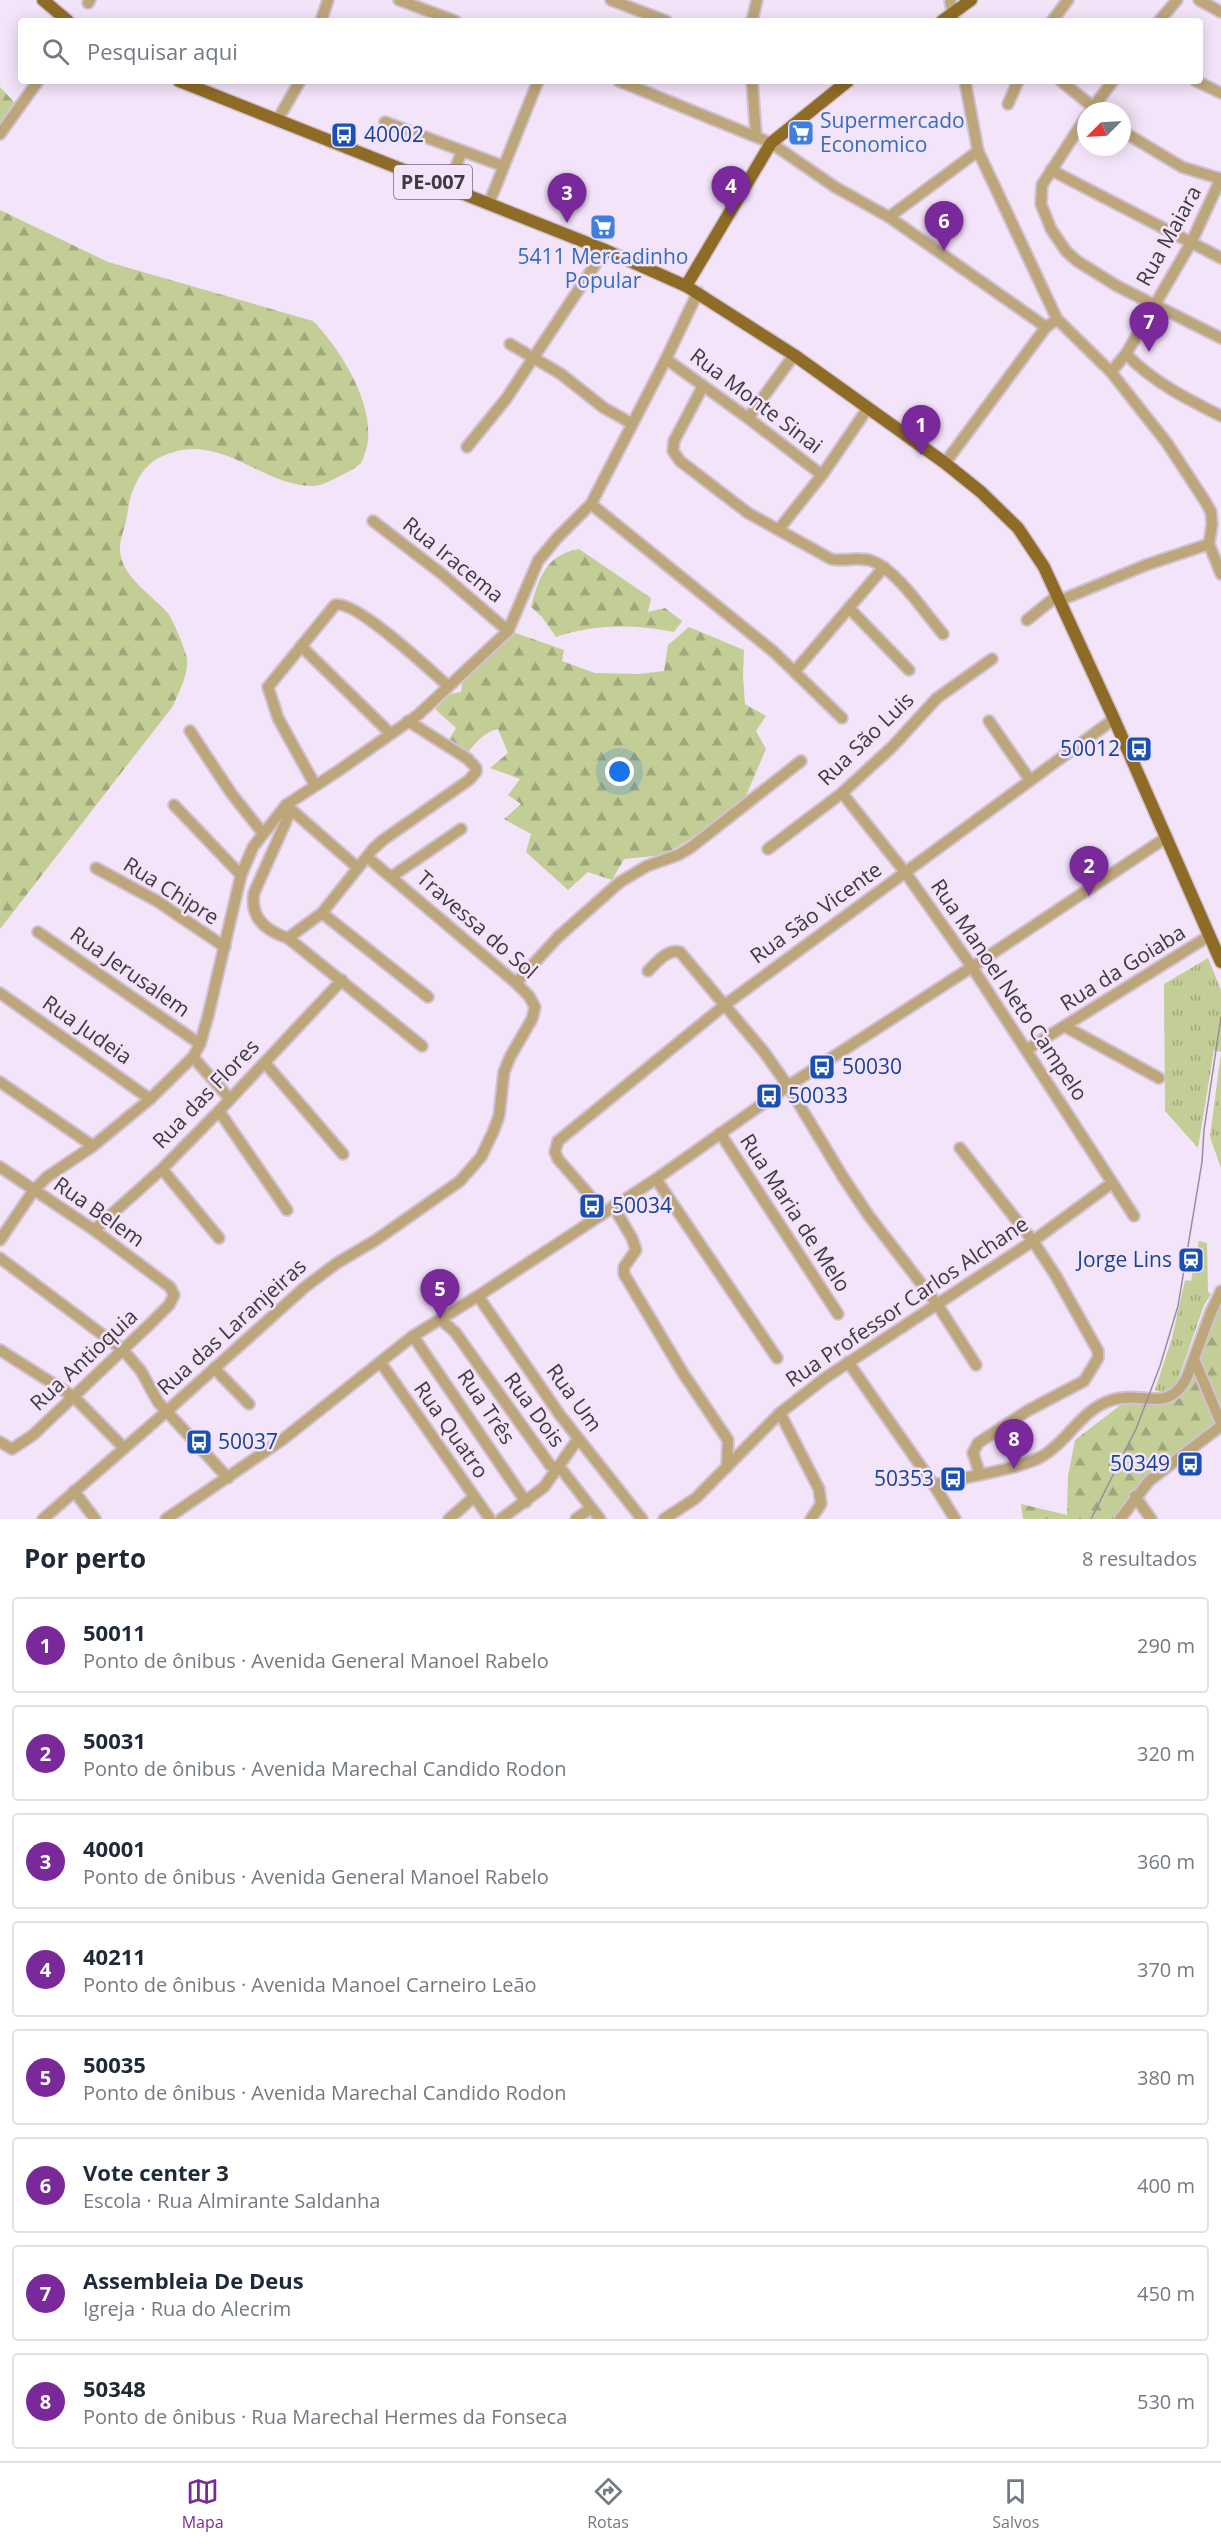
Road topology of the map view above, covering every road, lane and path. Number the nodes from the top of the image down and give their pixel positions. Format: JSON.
{"nodes":[{"id":1,"x":43,"y":0,"type":"edge"},
{"id":2,"x":328,"y":0,"type":"edge"},
{"id":3,"x":399,"y":0,"type":"edge"},
{"id":4,"x":611,"y":0,"type":"edge"},
{"id":5,"x":758,"y":0,"type":"edge"},
{"id":6,"x":950,"y":0,"type":"edge"},
{"id":7,"x":971,"y":0,"type":"edge"},
{"id":8,"x":1068,"y":0,"type":"edge"},
{"id":9,"x":1177,"y":0,"type":"edge"},
{"id":10,"x":1198,"y":0,"type":"edge"},
{"id":11,"x":1221,"y":12,"type":"edge"},
{"id":12,"x":64,"y":18,"type":"edge"},
{"id":13,"x":322,"y":18,"type":"edge"},
{"id":14,"x":447,"y":18,"type":"edge"},
{"id":15,"x":658,"y":18,"type":"edge"},
{"id":16,"x":753,"y":18,"type":"edge"},
{"id":17,"x":950,"y":18,"type":"edge"},
{"id":18,"x":951,"y":18,"type":"edge"},
{"id":19,"x":1054,"y":18,"type":"edge"},
{"id":20,"x":1162,"y":18,"type":"edge"},
{"id":21,"x":36,"y":84,"type":"edge"},
{"id":22,"x":187,"y":84,"type":"edge"},
{"id":23,"x":298,"y":84,"type":"edge"},
{"id":24,"x":537,"y":84,"type":"edge"},
{"id":25,"x":626,"y":84,"type":"edge"},
{"id":26,"x":752,"y":84,"type":"edge"},
{"id":27,"x":844,"y":84,"type":"edge"},
{"id":28,"x":966,"y":84,"type":"edge"},
{"id":29,"x":1017,"y":84,"type":"edge"},
{"id":30,"x":1064,"y":84,"type":"edge"},
{"id":31,"x":1111,"y":84,"type":"edge"},
{"id":32,"x":1202,"y":84,"type":"edge"},
{"id":33,"x":1221,"y":93,"type":"edge"},
{"id":34,"x":1085,"y":102,"type":"edge"},
{"id":35,"x":1099,"y":102,"type":"edge"},
{"id":36,"x":1008,"y":104,"type":"dead end"},
{"id":37,"x":278,"y":119,"type":"junction"},
{"id":38,"x":385,"y":122,"type":"dead end"},
{"id":39,"x":1077,"y":131,"type":"edge"},
{"id":40,"x":0,"y":134,"type":"edge"},
{"id":41,"x":756,"y":135,"type":"junction"},
{"id":42,"x":1131,"y":136,"type":"edge"},
{"id":43,"x":771,"y":143,"type":"junction"},
{"id":44,"x":462,"y":151,"type":"junction"},
{"id":45,"x":978,"y":151,"type":"junction"},
{"id":46,"x":503,"y":166,"type":"junction"},
{"id":47,"x":1051,"y":170,"type":"junction"},
{"id":48,"x":1221,"y":178,"type":"edge"},
{"id":49,"x":448,"y":188,"type":"junction"},
{"id":50,"x":489,"y":203,"type":"junction"},
{"id":51,"x":889,"y":217,"type":"junction"},
{"id":52,"x":1191,"y":243,"type":"junction"},
{"id":53,"x":605,"y":250,"type":"junction"},
{"id":54,"x":1221,"y":258,"type":"edge"},
{"id":55,"x":686,"y":286,"type":"junction"},
{"id":56,"x":698,"y":292,"type":"junction"},
{"id":57,"x":1154,"y":303,"type":"junction"},
{"id":58,"x":1057,"y":319,"type":"junction"},
{"id":59,"x":1046,"y":327,"type":"junction"},
{"id":60,"x":1221,"y":338,"type":"edge"},
{"id":61,"x":510,"y":344,"type":"dead end"},
{"id":62,"x":1126,"y":354,"type":"junction"},
{"id":63,"x":794,"y":355,"type":"junction"},
{"id":64,"x":533,"y":357,"type":"junction"},
{"id":65,"x":666,"y":359,"type":"junction"},
{"id":66,"x":1111,"y":372,"type":"junction"},
{"id":67,"x":703,"y":386,"type":"junction"},
{"id":68,"x":868,"y":408,"type":"junction"},
{"id":69,"x":1221,"y":416,"type":"edge"},
{"id":70,"x":748,"y":417,"type":"junction"},
{"id":71,"x":631,"y":423,"type":"junction"},
{"id":72,"x":467,"y":447,"type":"dead end"},
{"id":73,"x":945,"y":463,"type":"junction"},
{"id":74,"x":822,"y":475,"type":"junction"},
{"id":75,"x":591,"y":504,"type":"junction"},
{"id":76,"x":373,"y":521,"type":"dead end"},
{"id":77,"x":779,"y":529,"type":"junction"},
{"id":78,"x":1209,"y":544,"type":"junction"},
{"id":79,"x":884,"y":567,"type":"junction"},
{"id":80,"x":1221,"y":574,"type":"edge"},
{"id":81,"x":1060,"y":598,"type":"junction"},
{"id":82,"x":849,"y":608,"type":"junction"},
{"id":83,"x":1027,"y":620,"type":"dead end"},
{"id":84,"x":508,"y":631,"type":"junction"},
{"id":85,"x":942,"y":634,"type":"dead end"},
{"id":86,"x":301,"y":646,"type":"junction"},
{"id":87,"x":992,"y":659,"type":"dead end"},
{"id":88,"x":909,"y":670,"type":"dead end"},
{"id":89,"x":795,"y":671,"type":"junction"},
{"id":90,"x":448,"y":686,"type":"junction"},
{"id":91,"x":842,"y":718,"type":"dead end"},
{"id":92,"x":1114,"y":719,"type":"junction"},
{"id":93,"x":408,"y":721,"type":"junction"},
{"id":94,"x":989,"y":721,"type":"dead end"},
{"id":95,"x":189,"y":731,"type":"dead end"},
{"id":96,"x":391,"y":734,"type":"junction"},
{"id":97,"x":801,"y":761,"type":"dead end"},
{"id":98,"x":1030,"y":780,"type":"junction"},
{"id":99,"x":315,"y":785,"type":"junction"},
{"id":100,"x":842,"y":793,"type":"junction"},
{"id":101,"x":174,"y":805,"type":"dead end"},
{"id":102,"x":288,"y":807,"type":"junction"},
{"id":103,"x":461,"y":829,"type":"dead end"},
{"id":104,"x":262,"y":832,"type":"junction"},
{"id":105,"x":1167,"y":837,"type":"junction"},
{"id":106,"x":768,"y":849,"type":"dead end"},
{"id":107,"x":367,"y":857,"type":"junction"},
{"id":108,"x":96,"y":868,"type":"dead end"},
{"id":109,"x":358,"y":868,"type":"junction"},
{"id":110,"x":905,"y":872,"type":"junction"},
{"id":111,"x":241,"y":875,"type":"junction"},
{"id":112,"x":391,"y":877,"type":"junction"},
{"id":113,"x":322,"y":913,"type":"junction"},
{"id":114,"x":38,"y":932,"type":"dead end"},
{"id":115,"x":1209,"y":936,"type":"junction"},
{"id":116,"x":288,"y":938,"type":"junction"},
{"id":117,"x":225,"y":948,"type":"junction"},
{"id":118,"x":1221,"y":962,"type":"edge"},
{"id":119,"x":972,"y":967,"type":"junction"},
{"id":120,"x":648,"y":970,"type":"dead end"},
{"id":121,"x":342,"y":980,"type":"junction"},
{"id":122,"x":516,"y":983,"type":"junction"},
{"id":123,"x":0,"y":993,"type":"edge"},
{"id":124,"x":428,"y":998,"type":"dead end"},
{"id":125,"x":726,"y":1004,"type":"junction"},
{"id":126,"x":1066,"y":1027,"type":"junction"},
{"id":127,"x":200,"y":1044,"type":"junction"},
{"id":128,"x":422,"y":1046,"type":"dead end"},
{"id":129,"x":1026,"y":1050,"type":"junction"},
{"id":130,"x":193,"y":1057,"type":"junction"},
{"id":131,"x":265,"y":1063,"type":"junction"},
{"id":132,"x":1159,"y":1078,"type":"dead end"},
{"id":133,"x":0,"y":1082,"type":"edge"},
{"id":134,"x":788,"y":1086,"type":"junction"},
{"id":135,"x":150,"y":1099,"type":"junction"},
{"id":136,"x":230,"y":1099,"type":"junction"},
{"id":137,"x":501,"y":1100,"type":"joint"},
{"id":138,"x":219,"y":1111,"type":"junction"},
{"id":139,"x":720,"y":1133,"type":"junction"},
{"id":140,"x":93,"y":1146,"type":"junction"},
{"id":141,"x":960,"y":1148,"type":"dead end"},
{"id":142,"x":344,"y":1154,"type":"dead end"},
{"id":143,"x":0,"y":1167,"type":"edge"},
{"id":144,"x":162,"y":1169,"type":"junction"},
{"id":145,"x":656,"y":1179,"type":"junction"},
{"id":146,"x":1112,"y":1183,"type":"junction"},
{"id":147,"x":34,"y":1190,"type":"junction"},
{"id":148,"x":608,"y":1209,"type":"junction"},
{"id":149,"x":287,"y":1210,"type":"dead end"},
{"id":150,"x":1134,"y":1216,"type":"dead end"},
{"id":151,"x":94,"y":1230,"type":"junction"},
{"id":152,"x":219,"y":1238,"type":"dead end"},
{"id":153,"x":0,"y":1240,"type":"edge"},
{"id":154,"x":1033,"y":1241,"type":"junction"},
{"id":155,"x":0,"y":1258,"type":"edge"},
{"id":156,"x":173,"y":1291,"type":"joint"},
{"id":157,"x":1221,"y":1291,"type":"edge"},
{"id":158,"x":478,"y":1296,"type":"junction"},
{"id":159,"x":937,"y":1304,"type":"junction"},
{"id":160,"x":837,"y":1314,"type":"dead end"},
{"id":161,"x":440,"y":1319,"type":"junction"},
{"id":162,"x":413,"y":1336,"type":"junction"},
{"id":163,"x":0,"y":1350,"type":"edge"},
{"id":164,"x":123,"y":1350,"type":"junction"},
{"id":165,"x":777,"y":1358,"type":"dead end"},
{"id":166,"x":1194,"y":1359,"type":"junction"},
{"id":167,"x":848,"y":1362,"type":"junction"},
{"id":168,"x":381,"y":1363,"type":"junction"},
{"id":169,"x":976,"y":1365,"type":"dead end"},
{"id":170,"x":214,"y":1368,"type":"junction"},
{"id":171,"x":74,"y":1397,"type":"junction"},
{"id":172,"x":249,"y":1404,"type":"dead end"},
{"id":173,"x":167,"y":1411,"type":"junction"},
{"id":174,"x":780,"y":1413,"type":"junction"},
{"id":175,"x":1221,"y":1424,"type":"edge"},
{"id":176,"x":578,"y":1439,"type":"junction"},
{"id":177,"x":0,"y":1442,"type":"edge"},
{"id":178,"x":124,"y":1448,"type":"junction"},
{"id":179,"x":557,"y":1467,"type":"junction"},
{"id":180,"x":727,"y":1467,"type":"junction"},
{"id":181,"x":980,"y":1474,"type":"junction"},
{"id":182,"x":228,"y":1478,"type":"junction"},
{"id":183,"x":934,"y":1485,"type":"junction"},
{"id":184,"x":74,"y":1491,"type":"junction"},
{"id":185,"x":1135,"y":1496,"type":"junction"},
{"id":186,"x":474,"y":1497,"type":"junction"},
{"id":187,"x":526,"y":1502,"type":"junction"},
{"id":188,"x":591,"y":1508,"type":"junction"},
{"id":189,"x":43,"y":1519,"type":"edge"},
{"id":190,"x":95,"y":1519,"type":"edge"},
{"id":191,"x":166,"y":1519,"type":"edge"},
{"id":192,"x":449,"y":1519,"type":"edge"},
{"id":193,"x":490,"y":1519,"type":"edge"},
{"id":194,"x":501,"y":1519,"type":"edge"},
{"id":195,"x":576,"y":1519,"type":"edge"},
{"id":196,"x":600,"y":1519,"type":"edge"},
{"id":197,"x":642,"y":1519,"type":"edge"},
{"id":198,"x":665,"y":1519,"type":"edge"},
{"id":199,"x":811,"y":1519,"type":"edge"},
{"id":200,"x":955,"y":1519,"type":"edge"},
{"id":201,"x":1120,"y":1519,"type":"edge"},
{"id":202,"x":1151,"y":1519,"type":"edge"}],
"edges":[{"from":1,"to":12,"type":"main road"},
{"from":2,"to":13,"type":"street"},
{"from":3,"to":14,"type":"street"},
{"from":4,"to":15,"type":"street"},
{"from":5,"to":16,"type":"street"},
{"from":6,"to":17,"type":"street"},
{"from":7,"to":18,"type":"main road"},
{"from":8,"to":19,"type":"street"},
{"from":9,"to":20,"type":"street"},
{"from":10,"to":11,"type":"street"},
{"from":21,"to":40,"type":"street"},
{"from":22,"to":37,"type":"main road","number":"PE-007"},
{"from":23,"to":37,"type":"street"},
{"from":24,"to":46,"type":"street"},
{"from":25,"to":41,"type":"street"},
{"from":26,"to":41,"type":"street"},
{"from":27,"to":43,"type":"main road"},
{"from":28,"to":45,"type":"street"},
{"from":29,"to":36,"type":"street"},
{"from":30,"to":34,"type":"street"},
{"from":31,"to":35,"type":"street"},
{"from":32,"to":33,"type":"street"},
{"from":37,"to":49,"type":"main road","number":"PE-007"},
{"from":38,"to":44,"type":"street"},
{"from":39,"to":47,"type":"street"},
{"from":41,"to":43,"type":"street"},
{"from":42,"to":48,"type":"street"},
{"from":43,"to":51,"type":"street"},
{"from":43,"to":55,"type":"main road"},
{"from":44,"to":46,"type":"street"},
{"from":44,"to":49,"type":"street"},
{"from":45,"to":51,"type":"street"},
{"from":45,"to":58,"type":"street"},
{"from":46,"to":50,"type":"street"},
{"from":47,"to":52,"type":"street"},
{"from":47,"to":57,"type":"street"},
{"from":48,"to":52,"type":"street","name":"Rua Maiara"},
{"from":49,"to":50,"type":"main road","number":"PE-007"},
{"from":50,"to":53,"type":"main road","number":"PE-007"},
{"from":51,"to":59,"type":"street"},
{"from":52,"to":54,"type":"street"},
{"from":52,"to":57,"type":"street","name":"Rua Maiara"},
{"from":53,"to":55,"type":"main road","number":"PE-007"},
{"from":53,"to":64,"type":"street"},
{"from":55,"to":56,"type":"main road","number":"PE-007"},
{"from":56,"to":63,"type":"main road","number":"PE-007"},
{"from":56,"to":65,"type":"street"},
{"from":57,"to":60,"type":"street"},
{"from":57,"to":62,"type":"street","name":"Rua Maiara"},
{"from":58,"to":59,"type":"street"},
{"from":58,"to":66,"type":"street"},
{"from":59,"to":73,"type":"street"},
{"from":61,"to":64,"type":"street"},
{"from":62,"to":66,"type":"street","name":"Rua Maiara"},
{"from":62,"to":69,"type":"street"},
{"from":63,"to":68,"type":"main road","number":"PE-007"},
{"from":63,"to":70,"type":"street"},
{"from":64,"to":71,"type":"street"},
{"from":64,"to":72,"type":"street"},
{"from":65,"to":67,"type":"street","name":"Rua Monte Sinai"},
{"from":65,"to":71,"type":"street"},
{"from":66,"to":78,"type":"street"},
{"from":67,"to":70,"type":"street","name":"Rua Monte Sinai"},
{"from":67,"to":77,"type":"street"},
{"from":68,"to":73,"type":"main road","number":"PE-007"},
{"from":68,"to":74,"type":"street"},
{"from":70,"to":74,"type":"street","name":"Rua Monte Sinai"},
{"from":71,"to":75,"type":"street"},
{"from":73,"to":81,"type":"main road","number":"PE-007"},
{"from":74,"to":77,"type":"street"},
{"from":75,"to":84,"type":"street"},
{"from":75,"to":89,"type":"street"},
{"from":76,"to":84,"type":"street","name":"Rua Iracema"},
{"from":77,"to":79,"type":"street"},
{"from":78,"to":80,"type":"street"},
{"from":78,"to":81,"type":"street"},
{"from":79,"to":82,"type":"street"},
{"from":79,"to":85,"type":"street"},
{"from":81,"to":83,"type":"street"},
{"from":81,"to":92,"type":"main road","number":"PE-007"},
{"from":82,"to":88,"type":"street"},
{"from":82,"to":89,"type":"street"},
{"from":84,"to":90,"type":"street"},
{"from":86,"to":90,"type":"street"},
{"from":86,"to":96,"type":"street"},
{"from":86,"to":99,"type":"street"},
{"from":87,"to":100,"type":"street","name":"Rua São Luis"},
{"from":89,"to":91,"type":"street"},
{"from":90,"to":93,"type":"street"},
{"from":92,"to":98,"type":"street","name":"Rua São Vicente"},
{"from":92,"to":105,"type":"main road","number":"PE-007"},
{"from":93,"to":96,"type":"street"},
{"from":93,"to":107,"type":"street"},
{"from":94,"to":98,"type":"street"},
{"from":95,"to":104,"type":"street"},
{"from":96,"to":99,"type":"street"},
{"from":97,"to":122,"type":"street"},
{"from":98,"to":110,"type":"street","name":"Rua São Vicente"},
{"from":99,"to":102,"type":"street"},
{"from":100,"to":106,"type":"street","name":"Rua São Luis"},
{"from":100,"to":110,"type":"street","name":"Rua Manoel Neto Campelo"},
{"from":101,"to":111,"type":"street"},
{"from":102,"to":104,"type":"street"},
{"from":102,"to":109,"type":"street"},
{"from":102,"to":116,"type":"street"},
{"from":103,"to":112,"type":"street"},
{"from":104,"to":111,"type":"street"},
{"from":105,"to":115,"type":"main road","number":"PE-007"},
{"from":105,"to":119,"type":"street"},
{"from":107,"to":109,"type":"street"},
{"from":107,"to":112,"type":"street","name":"Travessa do Sol"},
{"from":108,"to":117,"type":"street","name":"Rua Chipre"},
{"from":109,"to":113,"type":"street"},
{"from":110,"to":119,"type":"street","name":"Rua Manoel Neto Campelo"},
{"from":110,"to":125,"type":"street","name":"Rua São Vicente"},
{"from":111,"to":117,"type":"street"},
{"from":112,"to":122,"type":"street","name":"Travessa do Sol"},
{"from":113,"to":116,"type":"street"},
{"from":113,"to":124,"type":"street"},
{"from":114,"to":127,"type":"street","name":"Rua Jerusalem"},
{"from":115,"to":118,"type":"main road","number":"PE-007"},
{"from":115,"to":126,"type":"street","name":"Rua da Goiaba"},
{"from":116,"to":121,"type":"street"},
{"from":117,"to":127,"type":"street"},
{"from":119,"to":129,"type":"street","name":"Rua Manoel Neto Campelo"},
{"from":119,"to":134,"type":"street"},
{"from":120,"to":125,"type":"street"},
{"from":121,"to":128,"type":"street"},
{"from":121,"to":131,"type":"street","name":"Rua das Flores"},
{"from":122,"to":137,"type":"street","name":"Travessa do Sol"},
{"from":123,"to":135,"type":"street","name":"Rua Judeia"},
{"from":125,"to":134,"type":"street"},
{"from":125,"to":148,"type":"street","name":"Rua São Vicente"},
{"from":126,"to":129,"type":"street","name":"Rua da Goiaba"},
{"from":126,"to":132,"type":"street"},
{"from":127,"to":130,"type":"street"},
{"from":129,"to":146,"type":"street","name":"Rua Manoel Neto Campelo"},
{"from":130,"to":135,"type":"street"},
{"from":130,"to":136,"type":"street"},
{"from":131,"to":136,"type":"street","name":"Rua das Flores"},
{"from":131,"to":142,"type":"street"},
{"from":133,"to":140,"type":"street"},
{"from":134,"to":139,"type":"street"},
{"from":134,"to":159,"type":"street"},
{"from":135,"to":140,"type":"street"},
{"from":136,"to":138,"type":"street","name":"Rua das Flores"},
{"from":137,"to":170,"type":"street","name":"Rua das Laranjeiras"},
{"from":138,"to":144,"type":"street","name":"Rua das Flores"},
{"from":138,"to":149,"type":"street"},
{"from":139,"to":145,"type":"street"},
{"from":139,"to":160,"type":"street","name":"Rua Maria de Melo"},
{"from":140,"to":147,"type":"street"},
{"from":141,"to":154,"type":"street"},
{"from":143,"to":147,"type":"street","name":"Rua Belem"},
{"from":144,"to":151,"type":"street","name":"Rua das Flores"},
{"from":144,"to":152,"type":"street"},
{"from":145,"to":148,"type":"street"},
{"from":145,"to":165,"type":"street"},
{"from":146,"to":150,"type":"street","name":"Rua Manoel Neto Campelo"},
{"from":146,"to":154,"type":"street","name":"Rua Professor Carlos Alchane"},
{"from":147,"to":151,"type":"street","name":"Rua Belem"},
{"from":147,"to":153,"type":"street"},
{"from":148,"to":158,"type":"street"},
{"from":148,"to":180,"type":"street"},
{"from":151,"to":156,"type":"street","name":"Rua Belem"},
{"from":154,"to":159,"type":"street","name":"Rua Professor Carlos Alchane"},
{"from":154,"to":181,"type":"street"},
{"from":155,"to":164,"type":"street"},
{"from":156,"to":164,"type":"street","name":"Rua Antioquia"},
{"from":157,"to":166,"type":"street"},
{"from":158,"to":161,"type":"street"},
{"from":158,"to":176,"type":"street","name":"Rua Um"},
{"from":159,"to":167,"type":"street","name":"Rua Professor Carlos Alchane"},
{"from":159,"to":169,"type":"street"},
{"from":161,"to":162,"type":"street"},
{"from":161,"to":179,"type":"street","name":"Rua Dois"},
{"from":162,"to":168,"type":"street"},
{"from":162,"to":187,"type":"street","name":"Rua Três"},
{"from":163,"to":171,"type":"street"},
{"from":164,"to":171,"type":"street","name":"Rua Antioquia"},
{"from":164,"to":173,"type":"street"},
{"from":166,"to":175,"type":"street"},
{"from":166,"to":181,"type":"street"},
{"from":167,"to":174,"type":"street","name":"Rua Professor Carlos Alchane"},
{"from":167,"to":183,"type":"street"},
{"from":168,"to":182,"type":"street"},
{"from":168,"to":186,"type":"street","name":"Rua Quatro"},
{"from":170,"to":172,"type":"street"},
{"from":170,"to":173,"type":"street","name":"Rua das Laranjeiras"},
{"from":171,"to":177,"type":"street","name":"Rua Antioquia"},
{"from":171,"to":178,"type":"street"},
{"from":173,"to":178,"type":"street","name":"Rua das Laranjeiras"},
{"from":173,"to":182,"type":"street"},
{"from":174,"to":180,"type":"street","name":"Rua Professor Carlos Alchane"},
{"from":174,"to":199,"type":"street"},
{"from":175,"to":185,"type":"street"},
{"from":176,"to":179,"type":"street"},
{"from":176,"to":197,"type":"street","name":"Rua Um"},
{"from":178,"to":184,"type":"street","name":"Rua das Laranjeiras"},
{"from":179,"to":187,"type":"street"},
{"from":179,"to":188,"type":"street","name":"Rua Dois"},
{"from":180,"to":198,"type":"street","name":"Rua Professor Carlos Alchane"},
{"from":181,"to":183,"type":"street"},
{"from":182,"to":191,"type":"street"},
{"from":183,"to":200,"type":"street"},
{"from":184,"to":189,"type":"street","name":"Rua das Laranjeiras"},
{"from":184,"to":190,"type":"street"},
{"from":185,"to":201,"type":"street"},
{"from":185,"to":202,"type":"street"},
{"from":186,"to":192,"type":"street"},
{"from":186,"to":193,"type":"street","name":"Rua Quatro"},
{"from":187,"to":194,"type":"street"},
{"from":188,"to":195,"type":"street"},
{"from":188,"to":196,"type":"street","name":"Rua Dois"}]}
